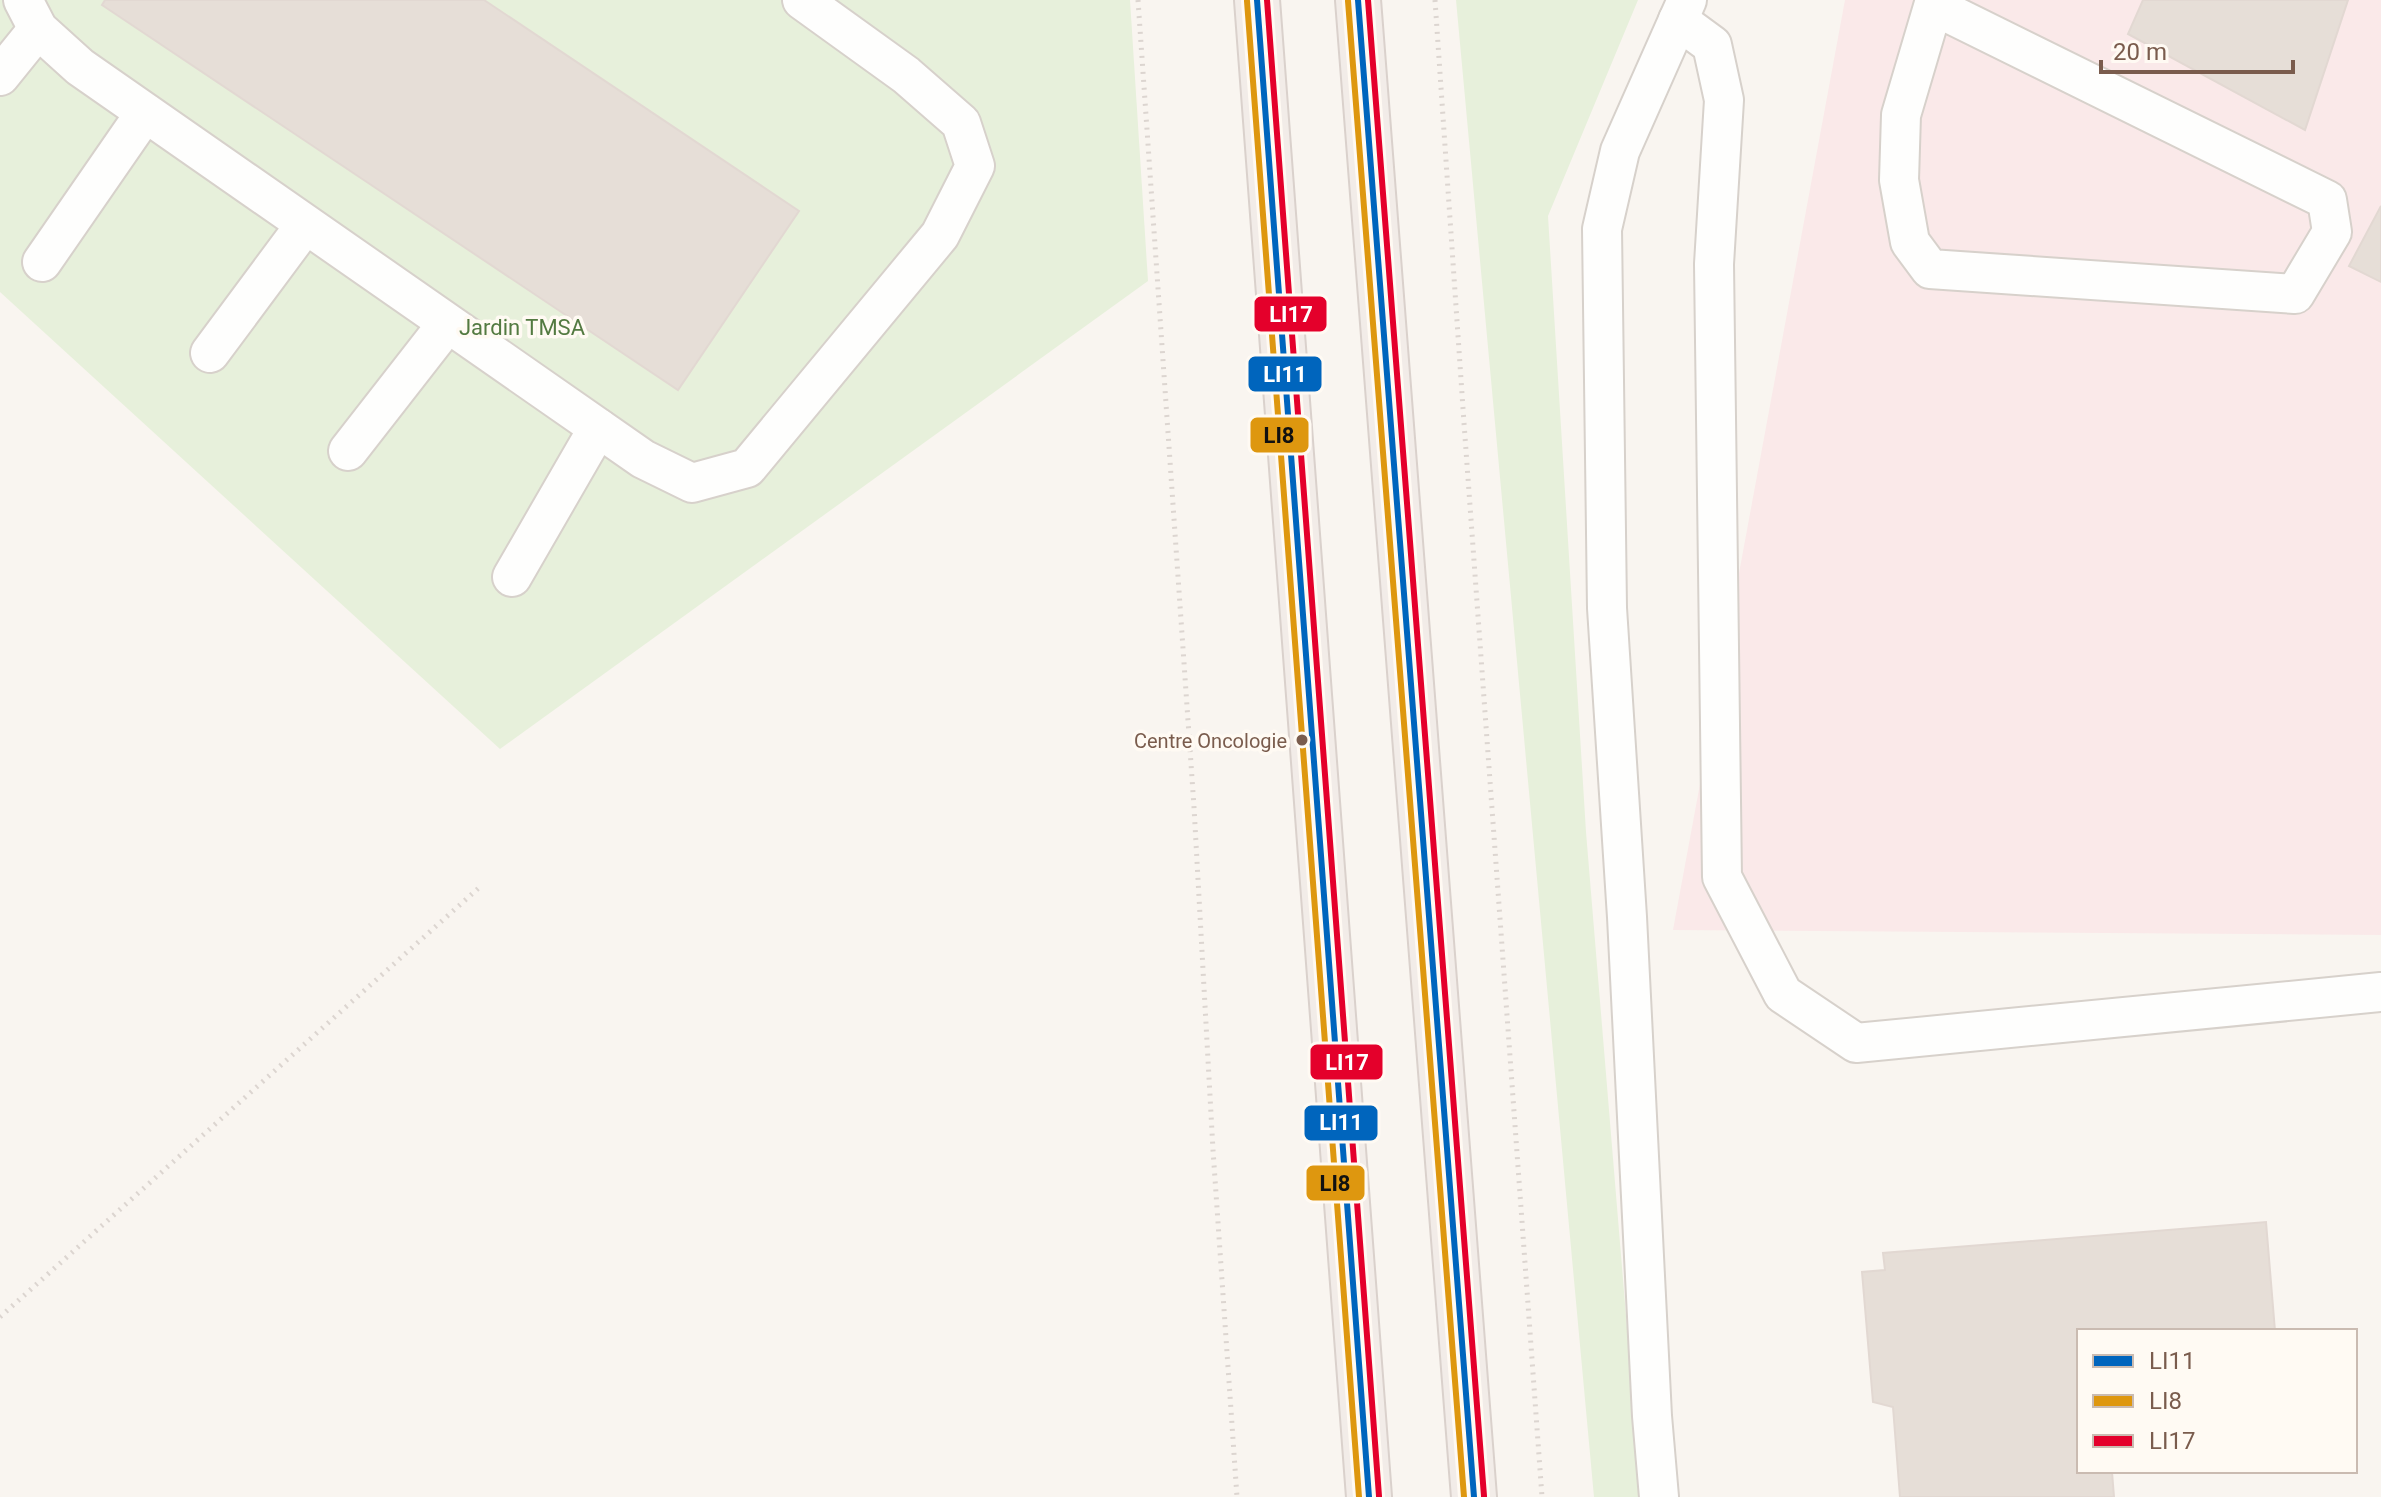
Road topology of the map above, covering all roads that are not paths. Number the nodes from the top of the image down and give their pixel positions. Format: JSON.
{"nodes":[{"id":1,"x":802,"y":0,"type":"edge"},
{"id":2,"x":1257,"y":0,"type":"edge"},
{"id":3,"x":1358,"y":0,"type":"edge"},
{"id":4,"x":1935,"y":3,"type":"edge"},
{"id":5,"x":1683,"y":10,"type":"edge"},
{"id":6,"x":30,"y":15,"type":"edge"},
{"id":7,"x":0,"y":76,"type":"edge"},
{"id":8,"x":145,"y":113,"type":"junction"},
{"id":9,"x":305,"y":225,"type":"junction"},
{"id":10,"x":42,"y":262,"type":"dead end"},
{"id":11,"x":447,"y":324,"type":"junction"},
{"id":12,"x":210,"y":353,"type":"dead end"},
{"id":13,"x":598,"y":428,"type":"junction"},
{"id":14,"x":348,"y":451,"type":"dead end"},
{"id":15,"x":512,"y":577,"type":"dead end"},
{"id":16,"x":2381,"y":992,"type":"edge"},
{"id":17,"x":1369,"y":1497,"type":"edge"},
{"id":18,"x":1474,"y":1497,"type":"edge"},
{"id":19,"x":1659,"y":1497,"type":"edge"}],
"edges":[{"from":1,"to":13,"type":"lane"},
{"from":2,"to":17,"type":"highway"},
{"from":3,"to":18,"type":"highway"},
{"from":4,"to":4,"type":"lane"},
{"from":5,"to":16,"type":"lane"},
{"from":5,"to":19,"type":"lane"},
{"from":6,"to":7,"type":"lane"},
{"from":6,"to":8,"type":"lane"},
{"from":8,"to":9,"type":"lane"},
{"from":8,"to":10,"type":"lane"},
{"from":9,"to":11,"type":"lane"},
{"from":9,"to":12,"type":"lane"},
{"from":11,"to":13,"type":"lane"},
{"from":11,"to":14,"type":"lane"},
{"from":13,"to":15,"type":"lane"}]}
